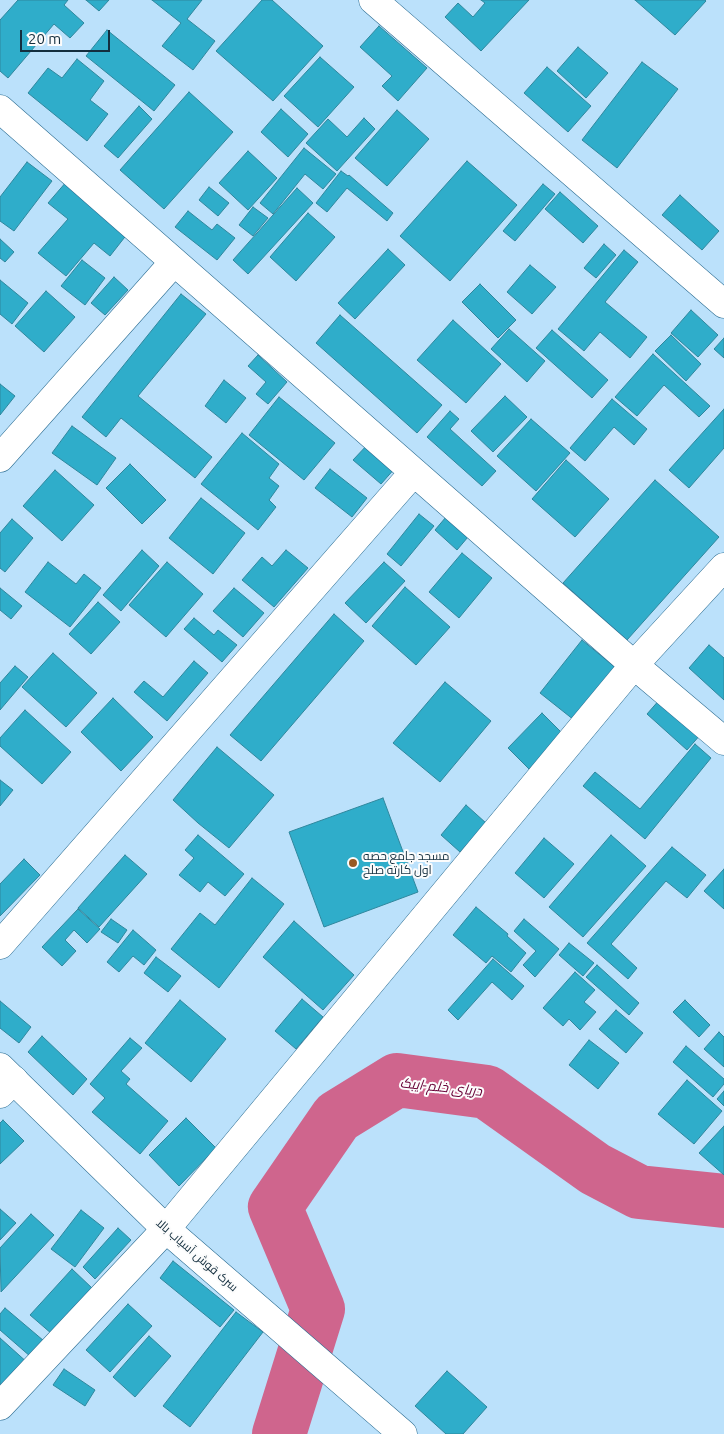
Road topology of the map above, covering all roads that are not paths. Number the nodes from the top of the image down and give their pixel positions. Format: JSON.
{"nodes":[{"id":1,"x":373,"y":0,"type":"edge"},
{"id":2,"x":0,"y":109,"type":"edge"},
{"id":3,"x":174,"y":262,"type":"junction"},
{"id":4,"x":724,"y":304,"type":"edge"},
{"id":5,"x":0,"y":458,"type":"edge"},
{"id":6,"x":414,"y":472,"type":"junction"},
{"id":7,"x":724,"y":567,"type":"edge"},
{"id":8,"x":634,"y":665,"type":"junction"},
{"id":9,"x":724,"y":741,"type":"edge"},
{"id":10,"x":0,"y":945,"type":"edge"},
{"id":11,"x":5,"y":1080,"type":"edge"},
{"id":12,"x":166,"y":1229,"type":"junction"},
{"id":13,"x":0,"y":1406,"type":"edge"},
{"id":14,"x":403,"y":1434,"type":"edge"}],
"edges":[{"from":1,"to":4,"type":"street"},
{"from":2,"to":3,"type":"street"},
{"from":3,"to":5,"type":"street"},
{"from":3,"to":6,"type":"street"},
{"from":6,"to":8,"type":"street"},
{"from":6,"to":10,"type":"street"},
{"from":7,"to":8,"type":"street"},
{"from":8,"to":9,"type":"street"},
{"from":8,"to":12,"type":"street"},
{"from":11,"to":12,"type":"street","name":"سرک قوش آسیاب بالا"},
{"from":12,"to":13,"type":"street"},
{"from":12,"to":14,"type":"street","name":"سرک قوش آسیاب بالا"}]}
